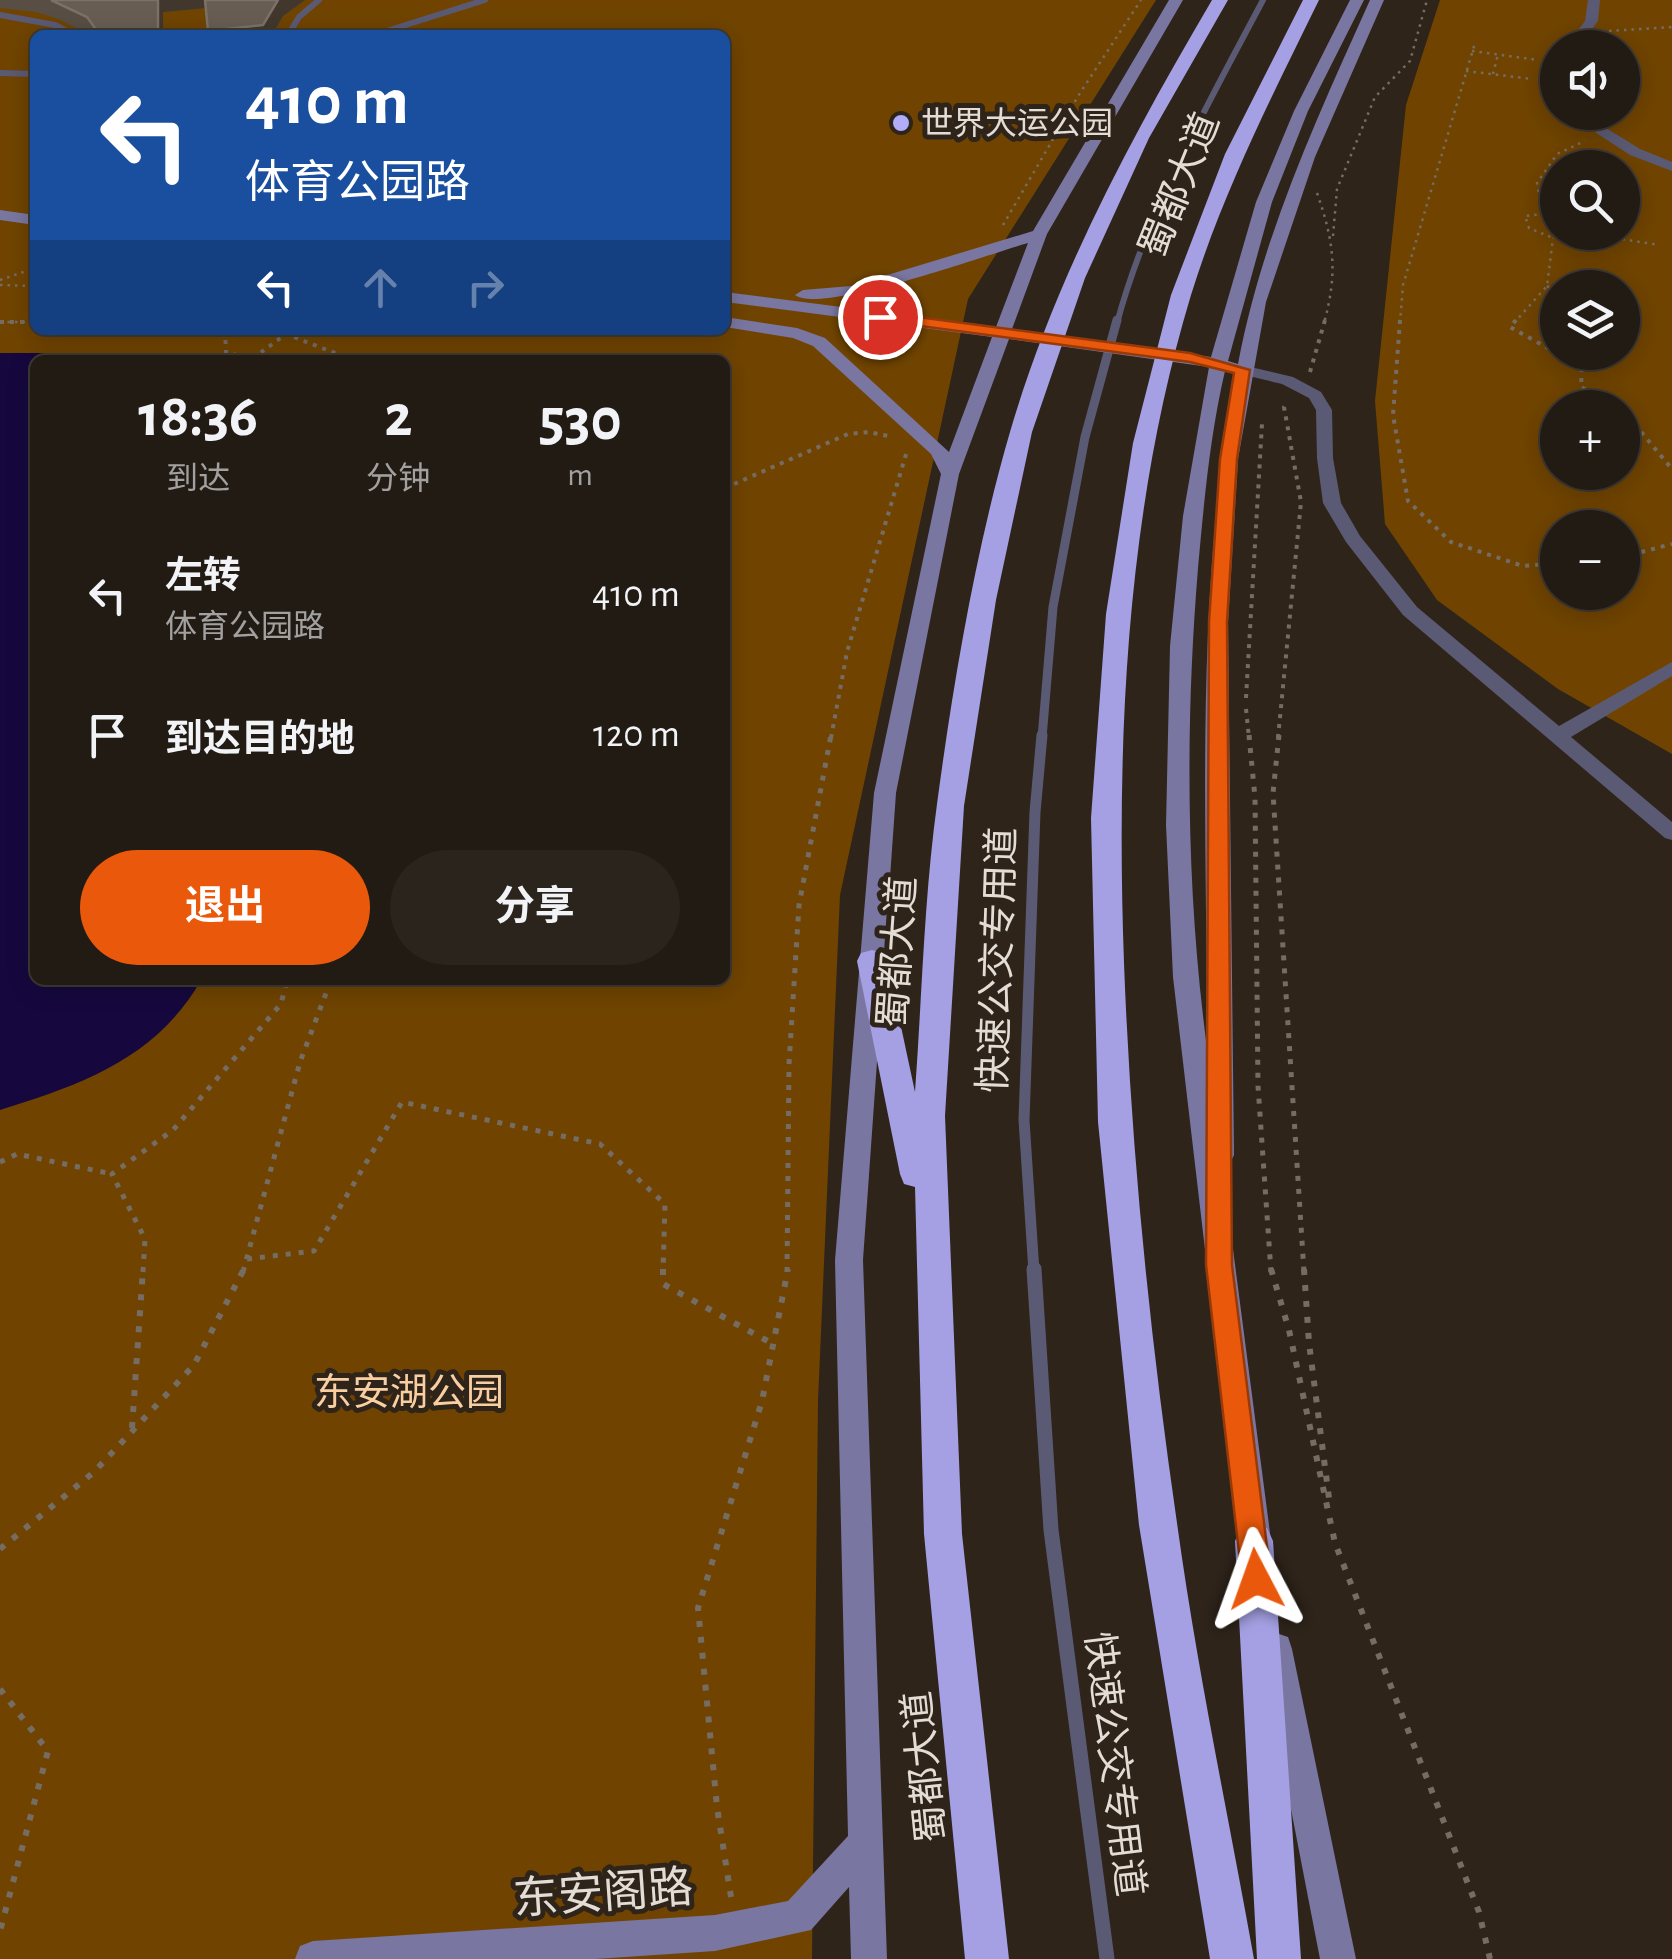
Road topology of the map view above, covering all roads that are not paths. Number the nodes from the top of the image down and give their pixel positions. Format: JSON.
{"nodes":[{"id":1,"x":319,"y":0,"type":"edge"},
{"id":2,"x":485,"y":0,"type":"edge"},
{"id":3,"x":1263,"y":0,"type":"edge"},
{"id":4,"x":1311,"y":0,"type":"edge"},
{"id":5,"x":1356,"y":0,"type":"edge"},
{"id":6,"x":1377,"y":0,"type":"edge"},
{"id":7,"x":1594,"y":0,"type":"edge"},
{"id":8,"x":1172,"y":6,"type":"edge"},
{"id":9,"x":1216,"y":8,"type":"edge"},
{"id":10,"x":0,"y":15,"type":"edge"},
{"id":11,"x":66,"y":30,"type":"edge"},
{"id":12,"x":291,"y":30,"type":"edge"},
{"id":13,"x":390,"y":30,"type":"edge"},
{"id":14,"x":1586,"y":30,"type":"edge"},
{"id":15,"x":0,"y":72,"type":"edge"},
{"id":16,"x":30,"y":74,"type":"edge"},
{"id":17,"x":1597,"y":130,"type":"edge"},
{"id":18,"x":1672,"y":167,"type":"edge"},
{"id":19,"x":0,"y":199,"type":"edge"},
{"id":20,"x":30,"y":202,"type":"edge"},
{"id":21,"x":0,"y":215,"type":"edge"},
{"id":22,"x":30,"y":219,"type":"edge"},
{"id":23,"x":1039,"y":234,"type":"junction"},
{"id":24,"x":730,"y":285,"type":"edge"},
{"id":25,"x":730,"y":298,"type":"edge"},
{"id":26,"x":730,"y":309,"type":"edge"},
{"id":27,"x":730,"y":323,"type":"edge"},
{"id":28,"x":1242,"y":370,"type":"junction"},
{"id":29,"x":950,"y":474,"type":"junction"},
{"id":30,"x":1672,"y":668,"type":"edge"},
{"id":31,"x":1557,"y":736,"type":"junction"},
{"id":32,"x":1672,"y":833,"type":"edge"},
{"id":33,"x":872,"y":961,"type":"junction"},
{"id":34,"x":934,"y":1261,"type":"junction"},
{"id":35,"x":1219,"y":1265,"type":"junction"},
{"id":36,"x":1254,"y":1541,"type":"junction"},
{"id":37,"x":865,"y":1843,"type":"junction"},
{"id":38,"x":314,"y":1959,"type":"edge"},
{"id":39,"x":869,"y":1959,"type":"edge"},
{"id":40,"x":986,"y":1959,"type":"edge"},
{"id":41,"x":1108,"y":1959,"type":"edge"},
{"id":42,"x":1232,"y":1959,"type":"edge"},
{"id":43,"x":1279,"y":1959,"type":"edge"},
{"id":44,"x":1338,"y":1959,"type":"edge"}],
"edges":[{"from":1,"to":12,"type":"lane"},
{"from":2,"to":13,"type":"lane"},
{"from":3,"to":41,"type":"lane","name":"快速公交专用道"},
{"from":4,"to":42,"type":"highway","name":"蜀都大道"},
{"from":5,"to":35,"type":"main road"},
{"from":6,"to":28,"type":"main road"},
{"from":7,"to":14,"type":"street"},
{"from":8,"to":23,"type":"main road"},
{"from":9,"to":34,"type":"highway","name":"蜀都大道"},
{"from":10,"to":11,"type":"lane"},
{"from":15,"to":16,"type":"lane"},
{"from":17,"to":18,"type":"street"},
{"from":19,"to":20,"type":"main road"},
{"from":21,"to":22,"type":"main road"},
{"from":23,"to":24,"type":"main road"},
{"from":23,"to":29,"type":"main road"},
{"from":25,"to":28,"type":"main road"},
{"from":26,"to":28,"type":"main road"},
{"from":27,"to":29,"type":"main road"},
{"from":28,"to":31,"type":"street"},
{"from":28,"to":35,"type":"main road"},
{"from":29,"to":33,"type":"main road"},
{"from":30,"to":31,"type":"street"},
{"from":31,"to":32,"type":"street"},
{"from":33,"to":34,"type":"highway"},
{"from":33,"to":37,"type":"main road"},
{"from":34,"to":40,"type":"highway","name":"蜀都大道"},
{"from":35,"to":36,"type":"main road"},
{"from":36,"to":43,"type":"highway"},
{"from":36,"to":44,"type":"main road"},
{"from":37,"to":38,"type":"main road","name":"东安阁路"},
{"from":37,"to":39,"type":"main road"}]}
